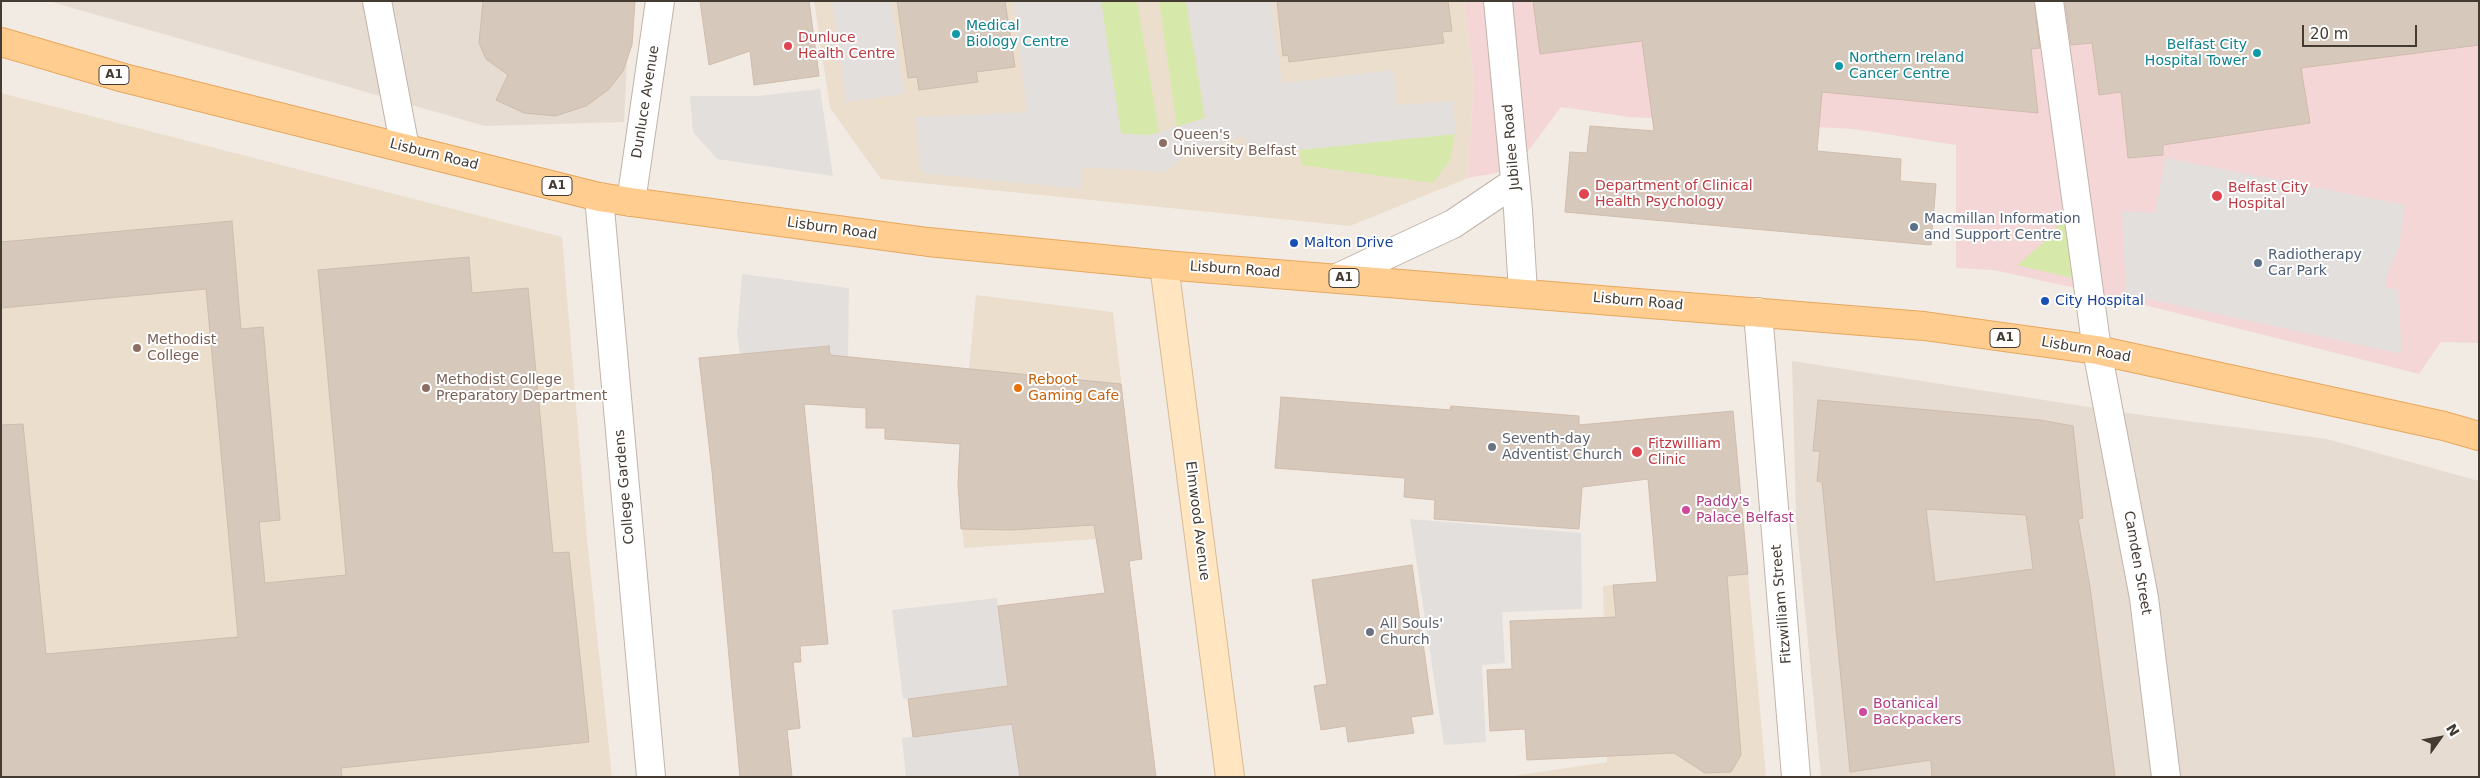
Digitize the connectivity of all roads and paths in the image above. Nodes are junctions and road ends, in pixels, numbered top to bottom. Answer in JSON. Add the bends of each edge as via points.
{"nodes":[{"id":1,"x":377,"y":1,"type":"edge"},
{"id":2,"x":660,"y":1,"type":"edge"},
{"id":3,"x":1498,"y":1,"type":"edge"},
{"id":4,"x":2049,"y":1,"type":"edge"},
{"id":5,"x":1,"y":42,"type":"edge"},
{"id":6,"x":404,"y":148,"type":"junction"},
{"id":7,"x":1515,"y":182,"type":"junction"},
{"id":8,"x":599,"y":197,"type":"junction"},
{"id":9,"x":631,"y":202,"type":"junction"},
{"id":10,"x":1164,"y":264,"type":"junction"},
{"id":11,"x":1337,"y":278,"type":"junction"},
{"id":12,"x":1523,"y":292,"type":"junction"},
{"id":13,"x":1758,"y":312,"type":"junction"},
{"id":14,"x":2097,"y":350,"type":"junction"},
{"id":15,"x":2479,"y":436,"type":"edge"},
{"id":16,"x":651,"y":777,"type":"edge"},
{"id":17,"x":1230,"y":777,"type":"edge"},
{"id":18,"x":1796,"y":777,"type":"edge"},
{"id":19,"x":2166,"y":777,"type":"edge"}],
"edges":[{"from":1,"to":6,"type":"street"},
{"from":2,"to":9,"type":"street","name":"Dunluce Avenue"},
{"from":3,"to":7,"type":"street","name":"Jubilee Road"},
{"from":4,"to":14,"type":"street","name":"Camden Street"},
{"from":5,"to":6,"type":"main road","name":"Lisburn Road","number":"A1","via":[[124,78]]},
{"from":6,"to":8,"type":"main road","name":"Lisburn Road","number":"A1"},
{"from":7,"to":11,"type":"street","via":[[1453,224]]},
{"from":7,"to":12,"type":"street","name":"Jubilee Road"},
{"from":8,"to":9,"type":"main road","name":"Lisburn Road","number":"A1"},
{"from":8,"to":16,"type":"street","name":"College Gardens"},
{"from":9,"to":10,"type":"main road","name":"Lisburn Road","number":"A1","via":[[928,242]]},
{"from":10,"to":11,"type":"main road","name":"Lisburn Road","number":"A1"},
{"from":10,"to":17,"type":"street","name":"Elmwood Avenue"},
{"from":11,"to":12,"type":"main road","name":"Lisburn Road","number":"A1"},
{"from":12,"to":13,"type":"main road","name":"Lisburn Road","number":"A1"},
{"from":13,"to":14,"type":"main road","name":"Lisburn Road","number":"A1","via":[[1924,326]]},
{"from":13,"to":18,"type":"street","name":"Fitzwilliam Street"},
{"from":14,"to":15,"type":"main road","name":"Lisburn Road","number":"A1"},
{"from":14,"to":19,"type":"street","name":"Camden Street","via":[[2144,598]]}]}
